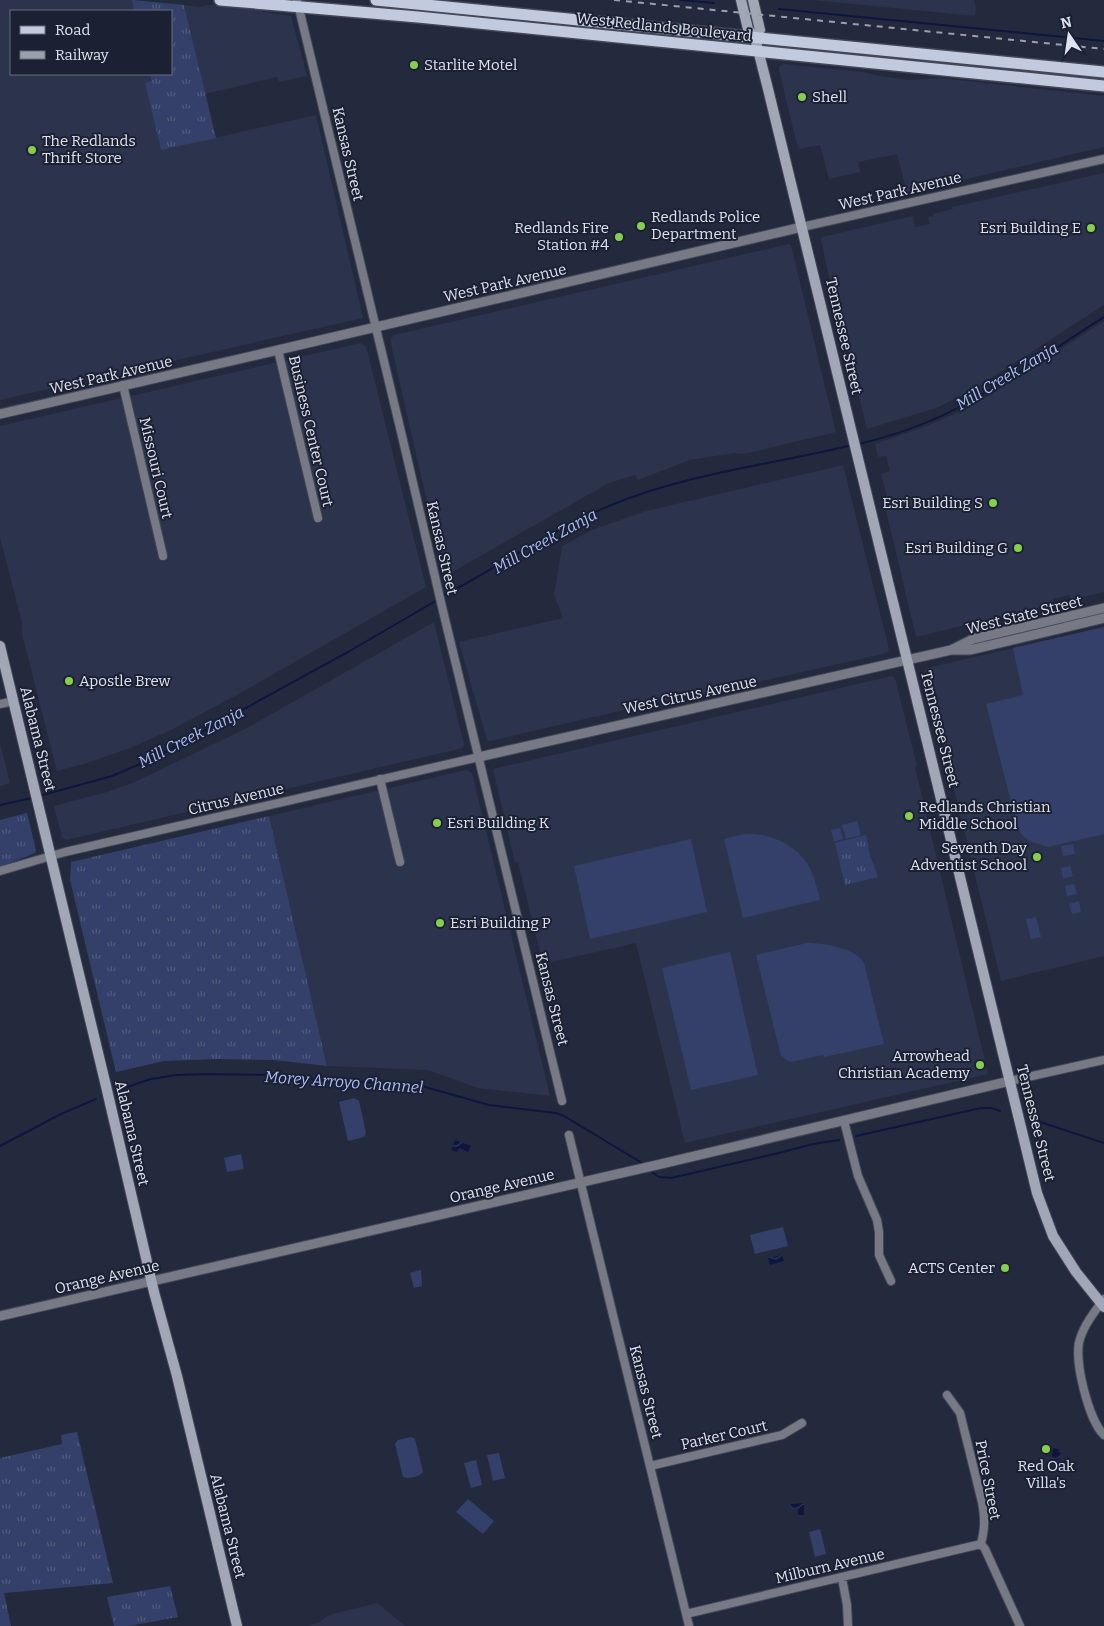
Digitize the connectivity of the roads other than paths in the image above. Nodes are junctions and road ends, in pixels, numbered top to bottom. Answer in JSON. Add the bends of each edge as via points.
{"nodes":[{"id":1,"x":220,"y":0,"type":"edge"},
{"id":2,"x":376,"y":0,"type":"edge"},
{"id":3,"x":742,"y":0,"type":"edge"},
{"id":4,"x":753,"y":0,"type":"edge"},
{"id":5,"x":297,"y":3,"type":"edge"},
{"id":6,"x":755,"y":38,"type":"junction"},
{"id":7,"x":759,"y":52,"type":"junction"},
{"id":8,"x":1104,"y":72,"type":"edge"},
{"id":9,"x":1104,"y":86,"type":"edge"},
{"id":10,"x":1104,"y":159,"type":"edge"},
{"id":11,"x":802,"y":227,"type":"junction"},
{"id":12,"x":375,"y":327,"type":"junction"},
{"id":13,"x":278,"y":350,"type":"junction"},
{"id":14,"x":123,"y":386,"type":"junction"},
{"id":15,"x":0,"y":414,"type":"edge"},
{"id":16,"x":318,"y":518,"type":"dead end"},
{"id":17,"x":163,"y":556,"type":"dead end"},
{"id":18,"x":1104,"y":608,"type":"edge"},
{"id":19,"x":1104,"y":618,"type":"edge"},
{"id":20,"x":0,"y":646,"type":"edge"},
{"id":21,"x":951,"y":650,"type":"junction"},
{"id":22,"x":908,"y":660,"type":"junction"},
{"id":23,"x":14,"y":701,"type":"junction"},
{"id":24,"x":0,"y":704,"type":"edge"},
{"id":25,"x":479,"y":757,"type":"junction"},
{"id":26,"x":380,"y":779,"type":"junction"},
{"id":27,"x":50,"y":856,"type":"junction"},
{"id":28,"x":400,"y":862,"type":"dead end"},
{"id":29,"x":0,"y":871,"type":"edge"},
{"id":30,"x":1104,"y":1060,"type":"edge"},
{"id":31,"x":1010,"y":1081,"type":"junction"},
{"id":32,"x":562,"y":1101,"type":"dead end"},
{"id":33,"x":844,"y":1121,"type":"junction"},
{"id":34,"x":569,"y":1135,"type":"dead end"},
{"id":35,"x":581,"y":1182,"type":"junction"},
{"id":36,"x":152,"y":1280,"type":"junction"},
{"id":37,"x":891,"y":1281,"type":"dead end"},
{"id":38,"x":1103,"y":1303,"type":"edge"},
{"id":39,"x":0,"y":1316,"type":"edge"},
{"id":40,"x":947,"y":1396,"type":"dead end"},
{"id":41,"x":802,"y":1423,"type":"dead end"},
{"id":42,"x":1104,"y":1435,"type":"edge"},
{"id":43,"x":650,"y":1466,"type":"junction"},
{"id":44,"x":981,"y":1544,"type":"junction"},
{"id":45,"x":842,"y":1578,"type":"junction"},
{"id":46,"x":686,"y":1614,"type":"junction"},
{"id":47,"x":237,"y":1626,"type":"edge"},
{"id":48,"x":689,"y":1626,"type":"edge"},
{"id":49,"x":848,"y":1626,"type":"edge"},
{"id":50,"x":1020,"y":1626,"type":"edge"}],
"edges":[{"from":1,"to":5,"type":"main road","name":"West Redlands Boulevard"},
{"from":2,"to":6,"type":"main road","name":"West Redlands Boulevard"},
{"from":3,"to":6,"type":"main road","name":"Tennessee Street","via":[[748,29]]},
{"from":4,"to":6,"type":"main road","name":"Tennessee Street","via":[[760,30]]},
{"from":5,"to":7,"type":"main road","name":"West Redlands Boulevard"},
{"from":5,"to":12,"type":"street","name":"Kansas Street"},
{"from":6,"to":7,"type":"main road","name":"Tennessee Street"},
{"from":6,"to":8,"type":"main road","name":"West Redlands Boulevard"},
{"from":7,"to":9,"type":"main road","name":"West Redlands Boulevard"},
{"from":7,"to":11,"type":"main road","name":"Tennessee Street"},
{"from":10,"to":11,"type":"street","name":"West Park Avenue"},
{"from":11,"to":12,"type":"street","name":"West Park Avenue"},
{"from":11,"to":22,"type":"main road","name":"Tennessee Street"},
{"from":12,"to":13,"type":"street","name":"West Park Avenue"},
{"from":12,"to":25,"type":"street","name":"Kansas Street"},
{"from":13,"to":14,"type":"street","name":"West Park Avenue"},
{"from":13,"to":16,"type":"street","name":"Business Center Court"},
{"from":14,"to":15,"type":"street","name":"West Park Avenue"},
{"from":14,"to":17,"type":"street","name":"Missouri Court"},
{"from":18,"to":21,"type":"street","name":"West State Street","via":[[973,639]]},
{"from":19,"to":21,"type":"street","name":"West State Street","via":[[970,650]]},
{"from":20,"to":23,"type":"main road","name":"Alabama Street"},
{"from":21,"to":22,"type":"street","name":"West State Street"},
{"from":22,"to":25,"type":"street","name":"West Citrus Avenue"},
{"from":22,"to":31,"type":"main road","name":"Tennessee Street"},
{"from":23,"to":24,"type":"street"},
{"from":23,"to":27,"type":"main road","name":"Alabama Street"},
{"from":25,"to":26,"type":"street","name":"Citrus Avenue"},
{"from":25,"to":32,"type":"street","name":"Kansas Street"},
{"from":26,"to":27,"type":"street","name":"Citrus Avenue"},
{"from":26,"to":28,"type":"street"},
{"from":27,"to":29,"type":"street","name":"Citrus Avenue"},
{"from":27,"to":36,"type":"main road","name":"Alabama Street"},
{"from":30,"to":31,"type":"street"},
{"from":31,"to":33,"type":"street","name":"Orange Avenue"},
{"from":31,"to":38,"type":"main road","name":"Tennessee Street","via":[[1037,1193],[1053,1236],[1076,1272]]},
{"from":33,"to":35,"type":"street","name":"Orange Avenue"},
{"from":33,"to":37,"type":"street","via":[[858,1176],[877,1220],[879,1255]]},
{"from":34,"to":35,"type":"street","name":"Kansas Street"},
{"from":35,"to":36,"type":"street","name":"Orange Avenue"},
{"from":35,"to":43,"type":"street","name":"Kansas Street"},
{"from":36,"to":39,"type":"street","name":"Orange Avenue"},
{"from":36,"to":47,"type":"main road","name":"Alabama Street"},
{"from":38,"to":42,"type":"street","name":"Tennessee Street","via":[[1080,1338],[1078,1348],[1088,1406]]},
{"from":40,"to":44,"type":"street","name":"Price Street","via":[[960,1413],[983,1510],[985,1527]]},
{"from":41,"to":43,"type":"street","name":"Parker Court","via":[[782,1435]]},
{"from":43,"to":46,"type":"street","name":"Kansas Street"},
{"from":44,"to":45,"type":"street","name":"Milburn Avenue"},
{"from":44,"to":50,"type":"street"},
{"from":45,"to":46,"type":"street","name":"Milburn Avenue"},
{"from":45,"to":49,"type":"street"},
{"from":46,"to":48,"type":"street","name":"Kansas Street"}]}
